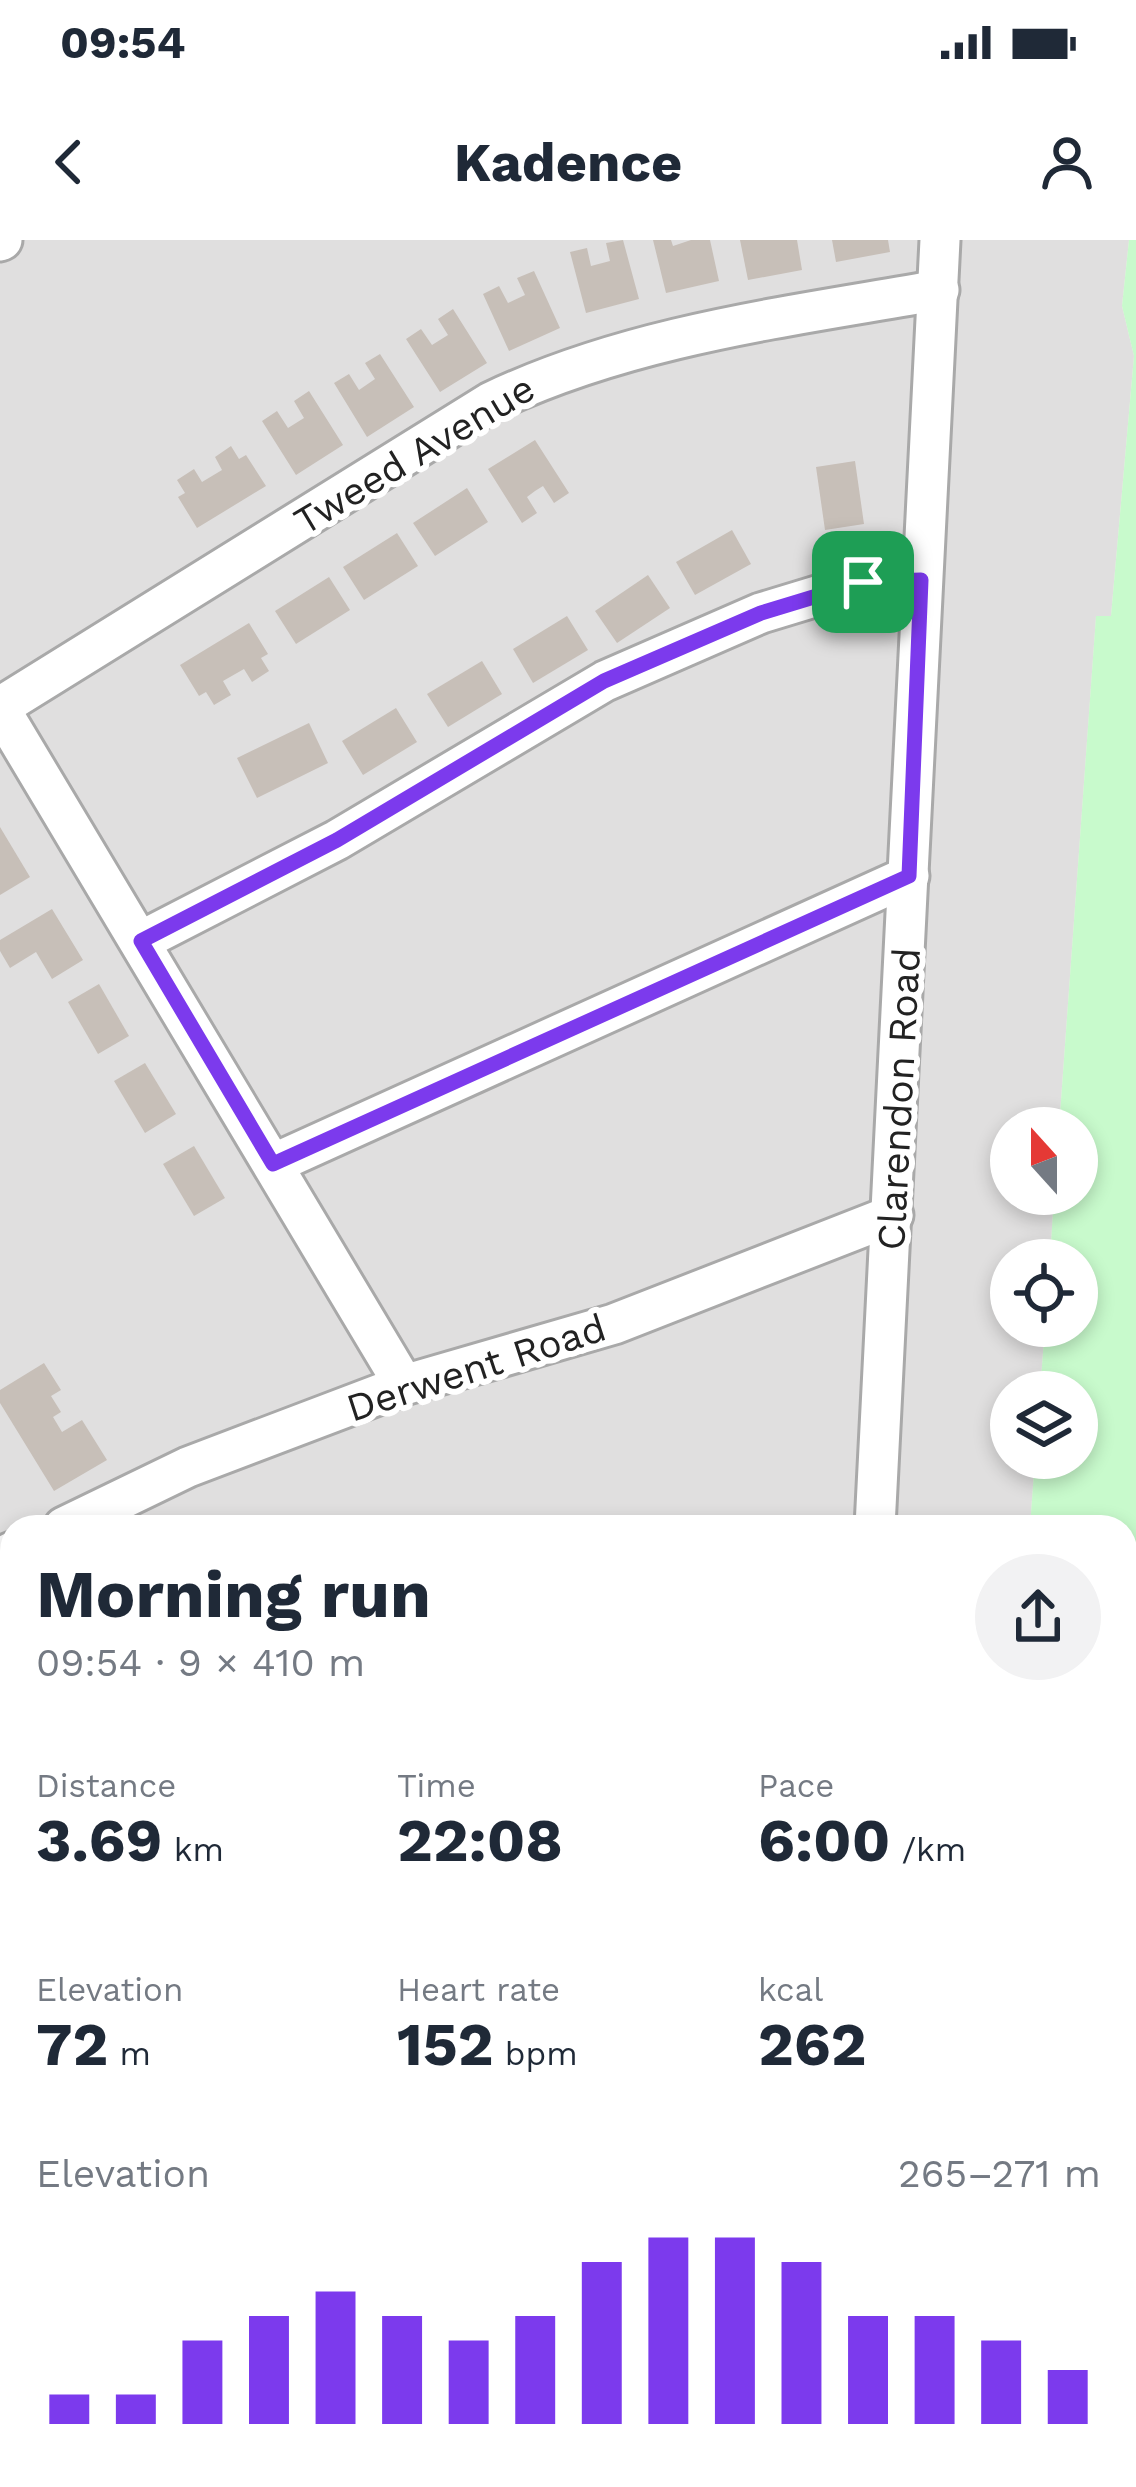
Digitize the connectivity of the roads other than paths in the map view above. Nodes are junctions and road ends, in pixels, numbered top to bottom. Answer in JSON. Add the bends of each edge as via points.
{"nodes":[{"id":1,"x":940,"y":240,"type":"edge"},
{"id":2,"x":939,"y":290,"type":"junction"},
{"id":3,"x":921,"y":580,"type":"junction"},
{"id":4,"x":0,"y":708,"type":"edge"},
{"id":5,"x":909,"y":876,"type":"junction"},
{"id":6,"x":141,"y":941,"type":"junction"},
{"id":7,"x":273,"y":1164,"type":"junction"},
{"id":8,"x":892,"y":1215,"type":"junction"},
{"id":9,"x":404,"y":1385,"type":"junction"},
{"id":10,"x":89,"y":1515,"type":"edge"},
{"id":11,"x":876,"y":1515,"type":"edge"}],
"edges":[{"from":1,"to":2,"type":"street","name":"Clarendon Road"},
{"from":2,"to":3,"type":"street","name":"Clarendon Road"},
{"from":2,"to":4,"type":"street","name":"Tweed Avenue","via":[[711,331],[549,374],[491,402]]},
{"from":3,"to":5,"type":"street","name":"Clarendon Road"},
{"from":3,"to":6,"type":"street","via":[[863,582],[761,613],[604,681],[337,840]]},
{"from":4,"to":6,"type":"street"},
{"from":5,"to":7,"type":"street"},
{"from":5,"to":8,"type":"street","name":"Clarendon Road"},
{"from":6,"to":7,"type":"street"},
{"from":7,"to":9,"type":"street"},
{"from":8,"to":9,"type":"street","name":"Derwent Road","via":[[614,1324]]},
{"from":8,"to":11,"type":"street","name":"Clarendon Road"},
{"from":9,"to":10,"type":"street","name":"Derwent Road","via":[[188,1467]]}]}
